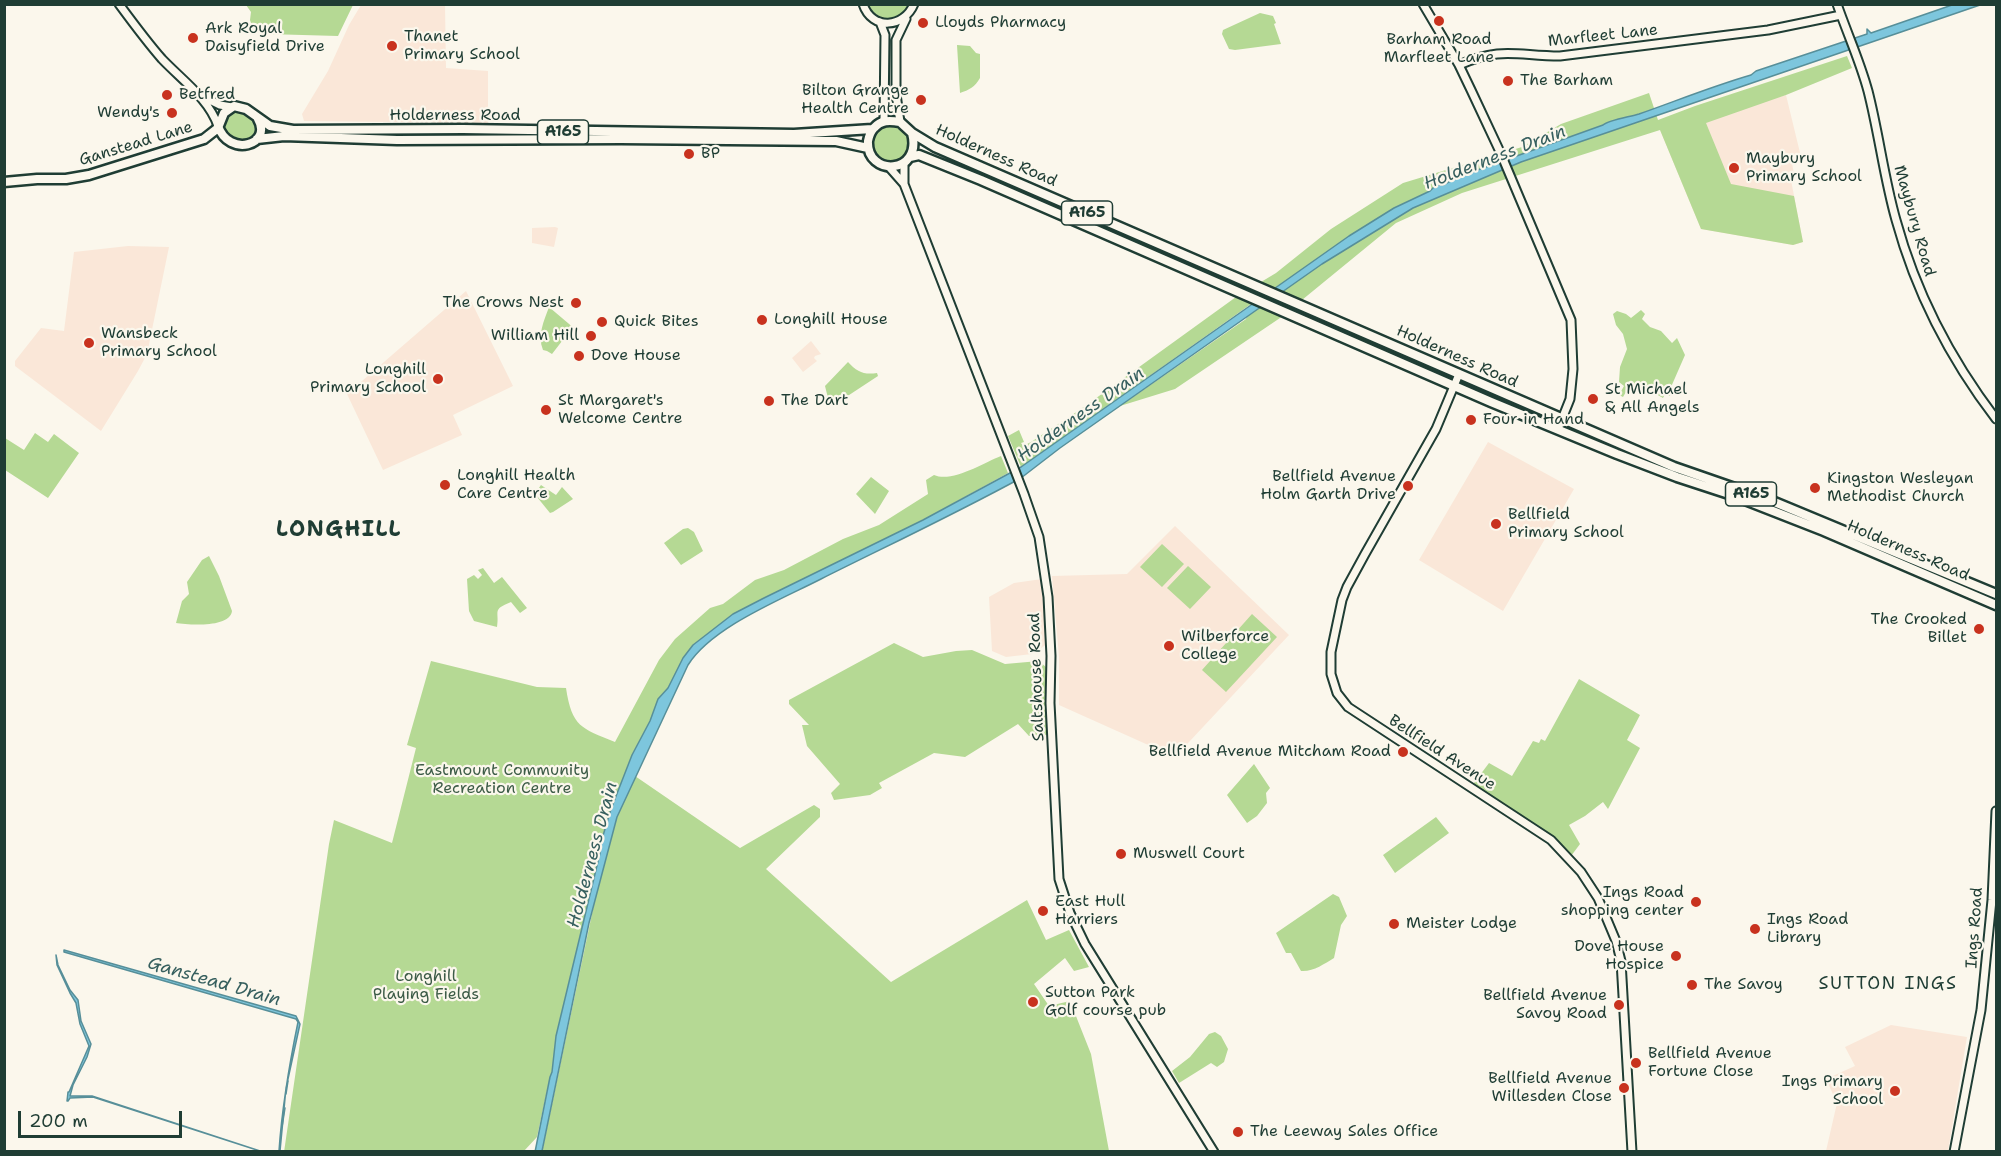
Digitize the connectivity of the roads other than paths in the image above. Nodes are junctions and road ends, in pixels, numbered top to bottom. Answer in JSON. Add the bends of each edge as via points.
{"nodes":[{"id":1,"x":119,"y":4,"type":"edge"},
{"id":2,"x":863,"y":4,"type":"edge"},
{"id":3,"x":1423,"y":4,"type":"edge"},
{"id":4,"x":1838,"y":4,"type":"edge"},
{"id":5,"x":915,"y":5,"type":"edge"},
{"id":6,"x":1841,"y":15,"type":"junction"},
{"id":7,"x":906,"y":19,"type":"junction"},
{"id":8,"x":880,"y":22,"type":"junction"},
{"id":9,"x":1459,"y":65,"type":"junction"},
{"id":10,"x":192,"y":90,"type":"junction"},
{"id":11,"x":232,"y":107,"type":"junction"},
{"id":12,"x":256,"y":117,"type":"junction"},
{"id":13,"x":884,"y":121,"type":"junction"},
{"id":14,"x":900,"y":122,"type":"junction"},
{"id":15,"x":218,"y":126,"type":"junction"},
{"id":16,"x":872,"y":129,"type":"junction"},
{"id":17,"x":912,"y":133,"type":"junction"},
{"id":18,"x":204,"y":139,"type":"junction"},
{"id":19,"x":257,"y":139,"type":"junction"},
{"id":20,"x":229,"y":141,"type":"junction"},
{"id":21,"x":868,"y":148,"type":"junction"},
{"id":22,"x":907,"y":160,"type":"junction"},
{"id":23,"x":890,"y":167,"type":"junction"},
{"id":24,"x":4,"y":182,"type":"edge"},
{"id":25,"x":904,"y":184,"type":"junction"},
{"id":26,"x":1459,"y":374,"type":"junction"},
{"id":27,"x":1455,"y":386,"type":"junction"},
{"id":28,"x":1562,"y":419,"type":"junction"},
{"id":29,"x":1996,"y":419,"type":"edge"},
{"id":30,"x":1558,"y":429,"type":"junction"},
{"id":31,"x":1996,"y":594,"type":"edge"},
{"id":32,"x":1996,"y":605,"type":"edge"},
{"id":33,"x":1996,"y":811,"type":"edge"},
{"id":34,"x":1214,"y":1152,"type":"edge"},
{"id":35,"x":1632,"y":1152,"type":"edge"},
{"id":36,"x":1954,"y":1152,"type":"edge"}],
"edges":[{"from":1,"to":10,"type":"street"},
{"from":2,"to":8,"type":"street","via":[[871,17]]},
{"from":3,"to":9,"type":"street"},
{"from":4,"to":6,"type":"street"},
{"from":5,"to":7,"type":"street"},
{"from":6,"to":9,"type":"street","name":"Marfleet Lane","via":[[1768,30],[1560,56],[1490,53]]},
{"from":6,"to":29,"type":"street","name":"Maybury Road","via":[[1868,93],[1910,266],[1942,337]]},
{"from":7,"to":8,"type":"street","via":[[891,24]]},
{"from":7,"to":14,"type":"street","via":[[896,40]]},
{"from":8,"to":13,"type":"street","via":[[885,35]]},
{"from":9,"to":28,"type":"street","via":[[1571,320],[1573,369],[1570,399]]},
{"from":10,"to":11,"type":"street"},
{"from":10,"to":15,"type":"street","via":[[210,109]]},
{"from":11,"to":12,"type":"highway","number":"A165","via":[[241,107]]},
{"from":11,"to":15,"type":"highway","number":"A165","via":[[224,112]]},
{"from":12,"to":16,"type":"highway","name":"Holderness Road","number":"A165","via":[[270,126],[293,130],[794,134]]},
{"from":12,"to":19,"type":"highway","via":[[261,127]]},
{"from":13,"to":14,"type":"highway"},
{"from":13,"to":16,"type":"highway"},
{"from":14,"to":17,"type":"highway","number":"A165"},
{"from":15,"to":18,"type":"highway","name":"Ganstead Lane","number":"A165"},
{"from":15,"to":20,"type":"highway"},
{"from":16,"to":21,"type":"highway"},
{"from":17,"to":22,"type":"highway","via":[[914,148]]},
{"from":17,"to":26,"type":"highway","name":"Holderness Road","number":"A165","via":[[935,147]]},
{"from":18,"to":20,"type":"highway","name":"Ganstead Lane","number":"A165"},
{"from":18,"to":24,"type":"highway","name":"Ganstead Lane","number":"A165","via":[[89,175]]},
{"from":19,"to":20,"type":"highway","number":"A165","via":[[242,146]]},
{"from":19,"to":21,"type":"highway","name":"Holderness Road","number":"A165","via":[[284,136],[836,141]]},
{"from":21,"to":23,"type":"highway","number":"A165","via":[[874,159]]},
{"from":22,"to":23,"type":"highway","number":"A165"},
{"from":22,"to":25,"type":"street","name":"Saltshouse Road"},
{"from":22,"to":27,"type":"highway","name":"Holderness Road","number":"A165","via":[[919,155],[981,180]]},
{"from":23,"to":25,"type":"street","name":"Saltshouse Road"},
{"from":25,"to":34,"type":"street","name":"Saltshouse Road","via":[[1039,537],[1048,597],[1059,879],[1085,944]]},
{"from":26,"to":27,"type":"street","name":"Bellfield Avenue"},
{"from":26,"to":28,"type":"highway","name":"Holderness Road","number":"A165"},
{"from":27,"to":30,"type":"highway","name":"Holderness Road","number":"A165"},
{"from":27,"to":35,"type":"street","name":"Bellfield Avenue","via":[[1436,429],[1347,587],[1331,652],[1333,683],[1348,706],[1372,724],[1551,840],[1581,872],[1598,898],[1621,960]]},
{"from":28,"to":30,"type":"street"},
{"from":28,"to":31,"type":"highway","name":"Holderness Road","number":"A165"},
{"from":30,"to":32,"type":"highway","name":"Holderness Road","number":"A165","via":[[1794,519]]},
{"from":33,"to":36,"type":"street","name":"Ings Road","via":[[1982,1010]]}]}
